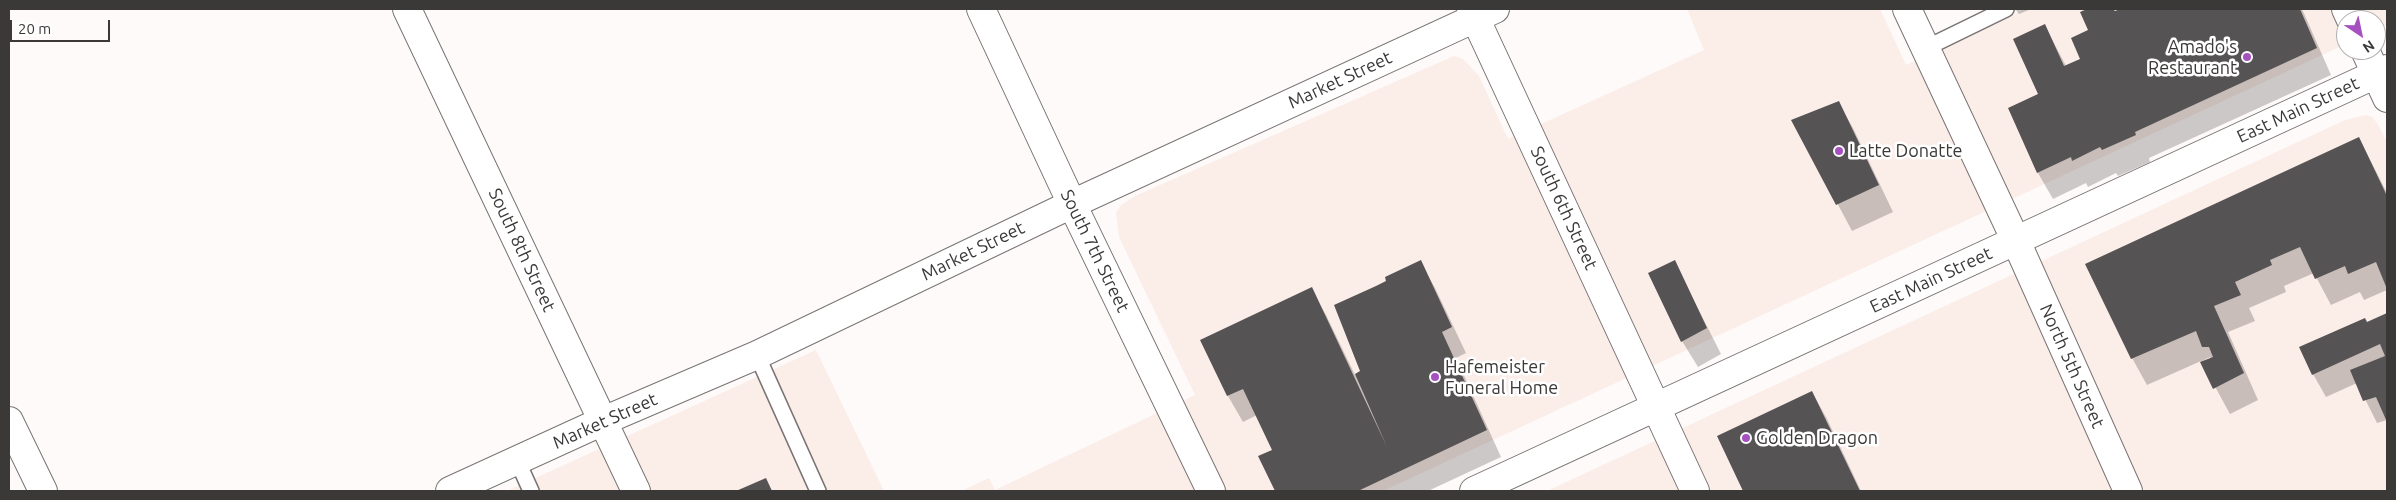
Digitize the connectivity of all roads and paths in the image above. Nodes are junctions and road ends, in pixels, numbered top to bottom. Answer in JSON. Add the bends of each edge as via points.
{"nodes":[{"id":1,"x":407,"y":9,"type":"edge"},
{"id":2,"x":981,"y":9,"type":"edge"},
{"id":3,"x":1907,"y":9,"type":"edge"},
{"id":4,"x":2006,"y":9,"type":"edge"},
{"id":5,"x":1481,"y":12,"type":"edge"},
{"id":6,"x":1926,"y":48,"type":"junction"},
{"id":7,"x":2376,"y":64,"type":"edge"},
{"id":8,"x":2387,"y":98,"type":"edge"},
{"id":9,"x":1072,"y":204,"type":"junction"},
{"id":10,"x":2016,"y":241,"type":"junction"},
{"id":11,"x":757,"y":355,"type":"junction"},
{"id":12,"x":1657,"y":406,"type":"junction"},
{"id":13,"x":9,"y":421,"type":"edge"},
{"id":14,"x":603,"y":421,"type":"junction"},
{"id":15,"x":518,"y":460,"type":"junction"},
{"id":16,"x":43,"y":491,"type":"edge"},
{"id":17,"x":450,"y":491,"type":"edge"},
{"id":18,"x":531,"y":491,"type":"edge"},
{"id":19,"x":636,"y":491,"type":"edge"},
{"id":20,"x":818,"y":491,"type":"edge"},
{"id":21,"x":1211,"y":491,"type":"edge"},
{"id":22,"x":1474,"y":491,"type":"edge"},
{"id":23,"x":1695,"y":491,"type":"edge"},
{"id":24,"x":2128,"y":491,"type":"edge"}],
"edges":[{"from":1,"to":14,"type":"street","name":"South 8th Street"},
{"from":2,"to":9,"type":"street","name":"South 7th Street"},
{"from":3,"to":6,"type":"street","name":"North 5th Street"},
{"from":4,"to":6,"type":"lane"},
{"from":5,"to":9,"type":"street","name":"Market Street"},
{"from":5,"to":12,"type":"street","name":"South 6th Street"},
{"from":6,"to":10,"type":"street","name":"North 5th Street"},
{"from":7,"to":8,"type":"street"},
{"from":7,"to":10,"type":"street","name":"East Main Street"},
{"from":9,"to":11,"type":"street","name":"Market Street"},
{"from":9,"to":21,"type":"street","name":"South 7th Street"},
{"from":10,"to":12,"type":"street","name":"East Main Street"},
{"from":10,"to":24,"type":"street","name":"North 5th Street"},
{"from":11,"to":14,"type":"street","name":"Market Street"},
{"from":11,"to":20,"type":"lane"},
{"from":12,"to":22,"type":"street","name":"East Main Street"},
{"from":12,"to":23,"type":"street","name":"South 6th Street"},
{"from":13,"to":16,"type":"street"},
{"from":14,"to":15,"type":"street","name":"Market Street"},
{"from":14,"to":19,"type":"street","name":"South 8th Street"},
{"from":15,"to":17,"type":"street","name":"Market Street"},
{"from":15,"to":18,"type":"lane"}]}
